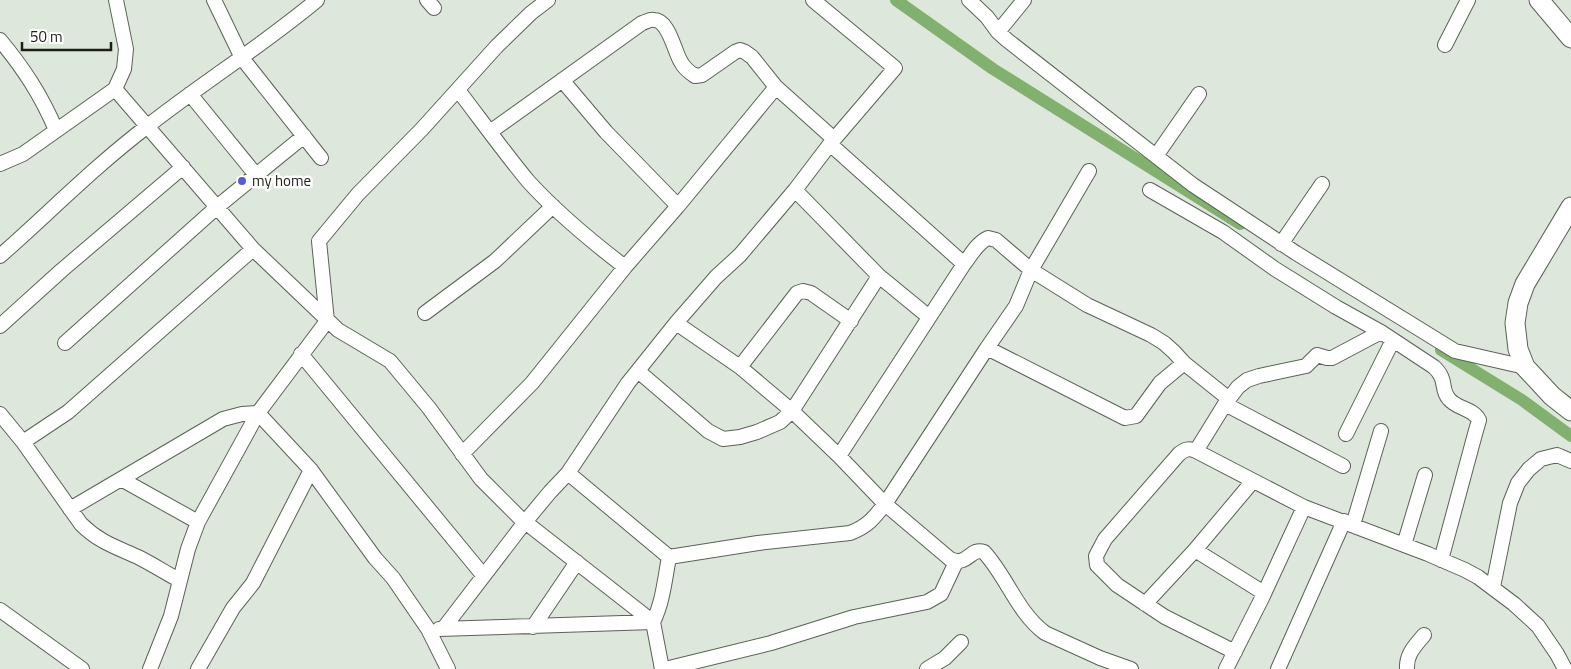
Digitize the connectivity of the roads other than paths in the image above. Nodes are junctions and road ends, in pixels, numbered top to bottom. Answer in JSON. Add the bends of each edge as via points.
{"nodes":[{"id":1,"x":116,"y":0,"type":"edge"},
{"id":2,"x":214,"y":0,"type":"edge"},
{"id":3,"x":317,"y":0,"type":"edge"},
{"id":4,"x":548,"y":0,"type":"edge"},
{"id":5,"x":813,"y":0,"type":"edge"},
{"id":6,"x":968,"y":0,"type":"edge"},
{"id":7,"x":1024,"y":0,"type":"edge"},
{"id":8,"x":1468,"y":0,"type":"edge"},
{"id":9,"x":1539,"y":0,"type":"edge"},
{"id":10,"x":998,"y":32,"type":"junction"},
{"id":11,"x":1571,"y":38,"type":"edge"},
{"id":12,"x":0,"y":40,"type":"edge"},
{"id":13,"x":1445,"y":45,"type":"dead end"},
{"id":14,"x":242,"y":58,"type":"junction"},
{"id":15,"x":562,"y":80,"type":"junction"},
{"id":16,"x":776,"y":87,"type":"junction"},
{"id":17,"x":115,"y":89,"type":"junction"},
{"id":18,"x":458,"y":90,"type":"junction"},
{"id":19,"x":190,"y":94,"type":"junction"},
{"id":20,"x":1199,"y":94,"type":"dead end"},
{"id":21,"x":147,"y":126,"type":"junction"},
{"id":22,"x":56,"y":130,"type":"junction"},
{"id":23,"x":490,"y":132,"type":"junction"},
{"id":24,"x":304,"y":136,"type":"junction"},
{"id":25,"x":832,"y":142,"type":"junction"},
{"id":26,"x":1156,"y":156,"type":"junction"},
{"id":27,"x":321,"y":158,"type":"dead end"},
{"id":28,"x":0,"y":164,"type":"edge"},
{"id":29,"x":183,"y":167,"type":"junction"},
{"id":30,"x":1089,"y":171,"type":"dead end"},
{"id":31,"x":256,"y":176,"type":"junction"},
{"id":32,"x":1322,"y":184,"type":"dead end"},
{"id":33,"x":796,"y":190,"type":"junction"},
{"id":34,"x":1150,"y":190,"type":"dead end"},
{"id":35,"x":553,"y":206,"type":"junction"},
{"id":36,"x":678,"y":206,"type":"junction"},
{"id":37,"x":217,"y":207,"type":"junction"},
{"id":38,"x":1571,"y":207,"type":"edge"},
{"id":39,"x":1281,"y":244,"type":"junction"},
{"id":40,"x":253,"y":250,"type":"junction"},
{"id":41,"x":0,"y":256,"type":"edge"},
{"id":42,"x":964,"y":264,"type":"junction"},
{"id":43,"x":625,"y":267,"type":"junction"},
{"id":44,"x":1031,"y":270,"type":"junction"},
{"id":45,"x":879,"y":276,"type":"junction"},
{"id":46,"x":425,"y":312,"type":"dead end"},
{"id":47,"x":929,"y":317,"type":"junction"},
{"id":48,"x":327,"y":320,"type":"junction"},
{"id":49,"x":851,"y":321,"type":"junction"},
{"id":50,"x":676,"y":323,"type":"junction"},
{"id":51,"x":0,"y":326,"type":"edge"},
{"id":52,"x":1387,"y":336,"type":"junction"},
{"id":53,"x":65,"y":343,"type":"dead end"},
{"id":54,"x":987,"y":348,"type":"junction"},
{"id":55,"x":301,"y":354,"type":"junction"},
{"id":56,"x":1184,"y":364,"type":"junction"},
{"id":57,"x":740,"y":367,"type":"junction"},
{"id":58,"x":1524,"y":367,"type":"junction"},
{"id":59,"x":638,"y":371,"type":"junction"},
{"id":60,"x":1227,"y":402,"type":"junction"},
{"id":61,"x":792,"y":411,"type":"junction"},
{"id":62,"x":1571,"y":411,"type":"edge"},
{"id":63,"x":258,"y":413,"type":"junction"},
{"id":64,"x":1,"y":418,"type":"edge"},
{"id":65,"x":1381,"y":431,"type":"dead end"},
{"id":66,"x":1346,"y":434,"type":"dead end"},
{"id":67,"x":23,"y":442,"type":"junction"},
{"id":68,"x":1196,"y":451,"type":"junction"},
{"id":69,"x":462,"y":454,"type":"junction"},
{"id":70,"x":839,"y":456,"type":"junction"},
{"id":71,"x":1571,"y":461,"type":"edge"},
{"id":72,"x":1343,"y":466,"type":"dead end"},
{"id":73,"x":312,"y":470,"type":"junction"},
{"id":74,"x":568,"y":473,"type":"junction"},
{"id":75,"x":1425,"y":475,"type":"dead end"},
{"id":76,"x":121,"y":479,"type":"junction"},
{"id":77,"x":1253,"y":481,"type":"junction"},
{"id":78,"x":885,"y":504,"type":"junction"},
{"id":79,"x":1304,"y":507,"type":"junction"},
{"id":80,"x":70,"y":509,"type":"junction"},
{"id":81,"x":198,"y":522,"type":"junction"},
{"id":82,"x":525,"y":522,"type":"junction"},
{"id":83,"x":1349,"y":523,"type":"junction"},
{"id":84,"x":1404,"y":545,"type":"junction"},
{"id":85,"x":1195,"y":550,"type":"junction"},
{"id":86,"x":670,"y":557,"type":"junction"},
{"id":87,"x":1441,"y":560,"type":"junction"},
{"id":88,"x":577,"y":562,"type":"junction"},
{"id":89,"x":956,"y":562,"type":"junction"},
{"id":90,"x":483,"y":575,"type":"junction"},
{"id":91,"x":180,"y":580,"type":"junction"},
{"id":92,"x":1493,"y":587,"type":"junction"},
{"id":93,"x":1264,"y":593,"type":"junction"},
{"id":94,"x":1145,"y":604,"type":"junction"},
{"id":95,"x":0,"y":610,"type":"edge"},
{"id":96,"x":653,"y":622,"type":"junction"},
{"id":97,"x":533,"y":627,"type":"junction"},
{"id":98,"x":428,"y":629,"type":"junction"},
{"id":99,"x":443,"y":629,"type":"junction"},
{"id":100,"x":1424,"y":635,"type":"dead end"},
{"id":101,"x":961,"y":642,"type":"dead end"},
{"id":102,"x":1235,"y":652,"type":"junction"},
{"id":103,"x":935,"y":668,"type":"edge"},
{"id":104,"x":82,"y":669,"type":"edge"},
{"id":105,"x":150,"y":669,"type":"edge"},
{"id":106,"x":198,"y":669,"type":"edge"},
{"id":107,"x":448,"y":669,"type":"edge"},
{"id":108,"x":664,"y":669,"type":"edge"},
{"id":109,"x":1130,"y":669,"type":"edge"},
{"id":110,"x":1226,"y":669,"type":"edge"},
{"id":111,"x":1278,"y":669,"type":"edge"},
{"id":112,"x":1407,"y":669,"type":"edge"},
{"id":113,"x":1565,"y":669,"type":"edge"}],
"edges":[{"from":1,"to":17,"type":"street","via":[[126,49],[124,70]]},
{"from":2,"to":14,"type":"street"},
{"from":3,"to":14,"type":"street"},
{"from":4,"to":18,"type":"street","via":[[497,46]]},
{"from":5,"to":25,"type":"street","via":[[895,68]]},
{"from":6,"to":10,"type":"street"},
{"from":7,"to":10,"type":"street"},
{"from":8,"to":13,"type":"street"},
{"from":9,"to":11,"type":"street"},
{"from":10,"to":26,"type":"street"},
{"from":12,"to":22,"type":"street","via":[[32,81]]},
{"from":14,"to":19,"type":"street"},
{"from":14,"to":24,"type":"street"},
{"from":15,"to":16,"type":"street","via":[[652,19],[666,27],[680,62],[695,76],[702,75],[740,50],[752,57]]},
{"from":15,"to":23,"type":"street"},
{"from":15,"to":36,"type":"street","via":[[606,132]]},
{"from":16,"to":25,"type":"street"},
{"from":16,"to":36,"type":"street"},
{"from":17,"to":21,"type":"street"},
{"from":17,"to":22,"type":"street"},
{"from":18,"to":23,"type":"street"},
{"from":18,"to":48,"type":"street","via":[[358,194],[319,240]]},
{"from":19,"to":21,"type":"street"},
{"from":19,"to":31,"type":"street"},
{"from":20,"to":26,"type":"street"},
{"from":21,"to":29,"type":"street"},
{"from":21,"to":41,"type":"street"},
{"from":22,"to":28,"type":"street","via":[[23,154]]},
{"from":23,"to":35,"type":"street"},
{"from":24,"to":27,"type":"street"},
{"from":24,"to":31,"type":"street"},
{"from":25,"to":33,"type":"street"},
{"from":25,"to":42,"type":"street"},
{"from":26,"to":39,"type":"street","via":[[1192,185]]},
{"from":29,"to":37,"type":"street"},
{"from":29,"to":51,"type":"street"},
{"from":30,"to":44,"type":"street"},
{"from":31,"to":37,"type":"street"},
{"from":32,"to":39,"type":"street"},
{"from":33,"to":45,"type":"street"},
{"from":33,"to":50,"type":"street"},
{"from":34,"to":52,"type":"street","via":[[1223,232],[1275,269]]},
{"from":35,"to":43,"type":"street"},
{"from":35,"to":46,"type":"street","via":[[495,261]]},
{"from":36,"to":43,"type":"street"},
{"from":37,"to":40,"type":"street"},
{"from":37,"to":53,"type":"street"},
{"from":38,"to":58,"type":"street","via":[[1524,284],[1518,303],[1515,323]]},
{"from":39,"to":58,"type":"street","via":[[1456,351]]},
{"from":40,"to":48,"type":"street"},
{"from":40,"to":67,"type":"street","via":[[68,412]]},
{"from":42,"to":44,"type":"street","via":[[978,244],[988,238],[996,240]]},
{"from":42,"to":47,"type":"street"},
{"from":43,"to":69,"type":"street","via":[[532,383]]},
{"from":44,"to":54,"type":"street","via":[[1016,306]]},
{"from":44,"to":56,"type":"street","via":[[1087,305],[1151,334]]},
{"from":45,"to":47,"type":"street"},
{"from":45,"to":49,"type":"street"},
{"from":47,"to":70,"type":"street"},
{"from":48,"to":55,"type":"street"},
{"from":48,"to":69,"type":"street","via":[[390,361]]},
{"from":49,"to":57,"type":"street","via":[[811,293],[797,293]]},
{"from":49,"to":61,"type":"street"},
{"from":50,"to":57,"type":"street"},
{"from":50,"to":59,"type":"street"},
{"from":52,"to":60,"type":"street","via":[[1338,356],[1317,355],[1306,366],[1247,380]]},
{"from":52,"to":66,"type":"street"},
{"from":52,"to":87,"type":"street","via":[[1440,372],[1447,397],[1474,413],[1479,420]]},
{"from":54,"to":56,"type":"street","via":[[1125,418],[1136,416],[1160,383]]},
{"from":54,"to":78,"type":"street"},
{"from":55,"to":63,"type":"street"},
{"from":55,"to":90,"type":"street"},
{"from":56,"to":60,"type":"street"},
{"from":57,"to":61,"type":"street"},
{"from":58,"to":62,"type":"street"},
{"from":59,"to":61,"type":"street","via":[[708,431],[723,439],[758,432],[780,422]]},
{"from":59,"to":74,"type":"street"},
{"from":60,"to":68,"type":"street"},
{"from":60,"to":72,"type":"street"},
{"from":61,"to":70,"type":"street"},
{"from":63,"to":73,"type":"street"},
{"from":63,"to":76,"type":"street","via":[[223,418]]},
{"from":63,"to":81,"type":"street"},
{"from":64,"to":67,"type":"street"},
{"from":65,"to":83,"type":"street"},
{"from":67,"to":80,"type":"street"},
{"from":68,"to":77,"type":"street"},
{"from":68,"to":94,"type":"street","via":[[1184,450],[1179,454],[1106,539],[1096,556],[1097,565],[1117,585]]},
{"from":69,"to":82,"type":"street","via":[[481,479]]},
{"from":70,"to":78,"type":"street"},
{"from":71,"to":92,"type":"street","via":[[1557,455],[1540,459],[1518,483],[1510,503]]},
{"from":73,"to":98,"type":"street"},
{"from":73,"to":106,"type":"street","via":[[253,583],[233,608]]},
{"from":74,"to":82,"type":"street"},
{"from":74,"to":86,"type":"street"},
{"from":75,"to":84,"type":"street"},
{"from":76,"to":80,"type":"street"},
{"from":76,"to":81,"type":"street"},
{"from":77,"to":79,"type":"street"},
{"from":77,"to":85,"type":"street"},
{"from":78,"to":86,"type":"street","via":[[872,521],[850,532]]},
{"from":78,"to":89,"type":"street"},
{"from":79,"to":83,"type":"street"},
{"from":79,"to":93,"type":"street"},
{"from":80,"to":91,"type":"street","via":[[92,535]]},
{"from":81,"to":91,"type":"street"},
{"from":82,"to":88,"type":"street"},
{"from":82,"to":90,"type":"street"},
{"from":83,"to":84,"type":"street"},
{"from":83,"to":111,"type":"street"},
{"from":84,"to":87,"type":"street"},
{"from":85,"to":93,"type":"street"},
{"from":85,"to":94,"type":"street"},
{"from":86,"to":96,"type":"street"},
{"from":87,"to":92,"type":"street"},
{"from":88,"to":96,"type":"street"},
{"from":88,"to":97,"type":"street"},
{"from":89,"to":108,"type":"street","via":[[941,594],[927,602],[854,617],[771,643]]},
{"from":89,"to":109,"type":"street","via":[[976,551],[984,552],[1037,627],[1053,637]]},
{"from":90,"to":99,"type":"street"},
{"from":91,"to":105,"type":"street","via":[[171,616]]},
{"from":92,"to":113,"type":"street","via":[[1538,626]]},
{"from":93,"to":102,"type":"street"},
{"from":94,"to":102,"type":"street"},
{"from":95,"to":104,"type":"street"},
{"from":96,"to":97,"type":"street"},
{"from":96,"to":108,"type":"street"},
{"from":97,"to":99,"type":"street"},
{"from":98,"to":99,"type":"street"},
{"from":98,"to":107,"type":"street"},
{"from":100,"to":112,"type":"street","via":[[1409,654]]},
{"from":101,"to":103,"type":"street"},
{"from":102,"to":110,"type":"street"}]}
